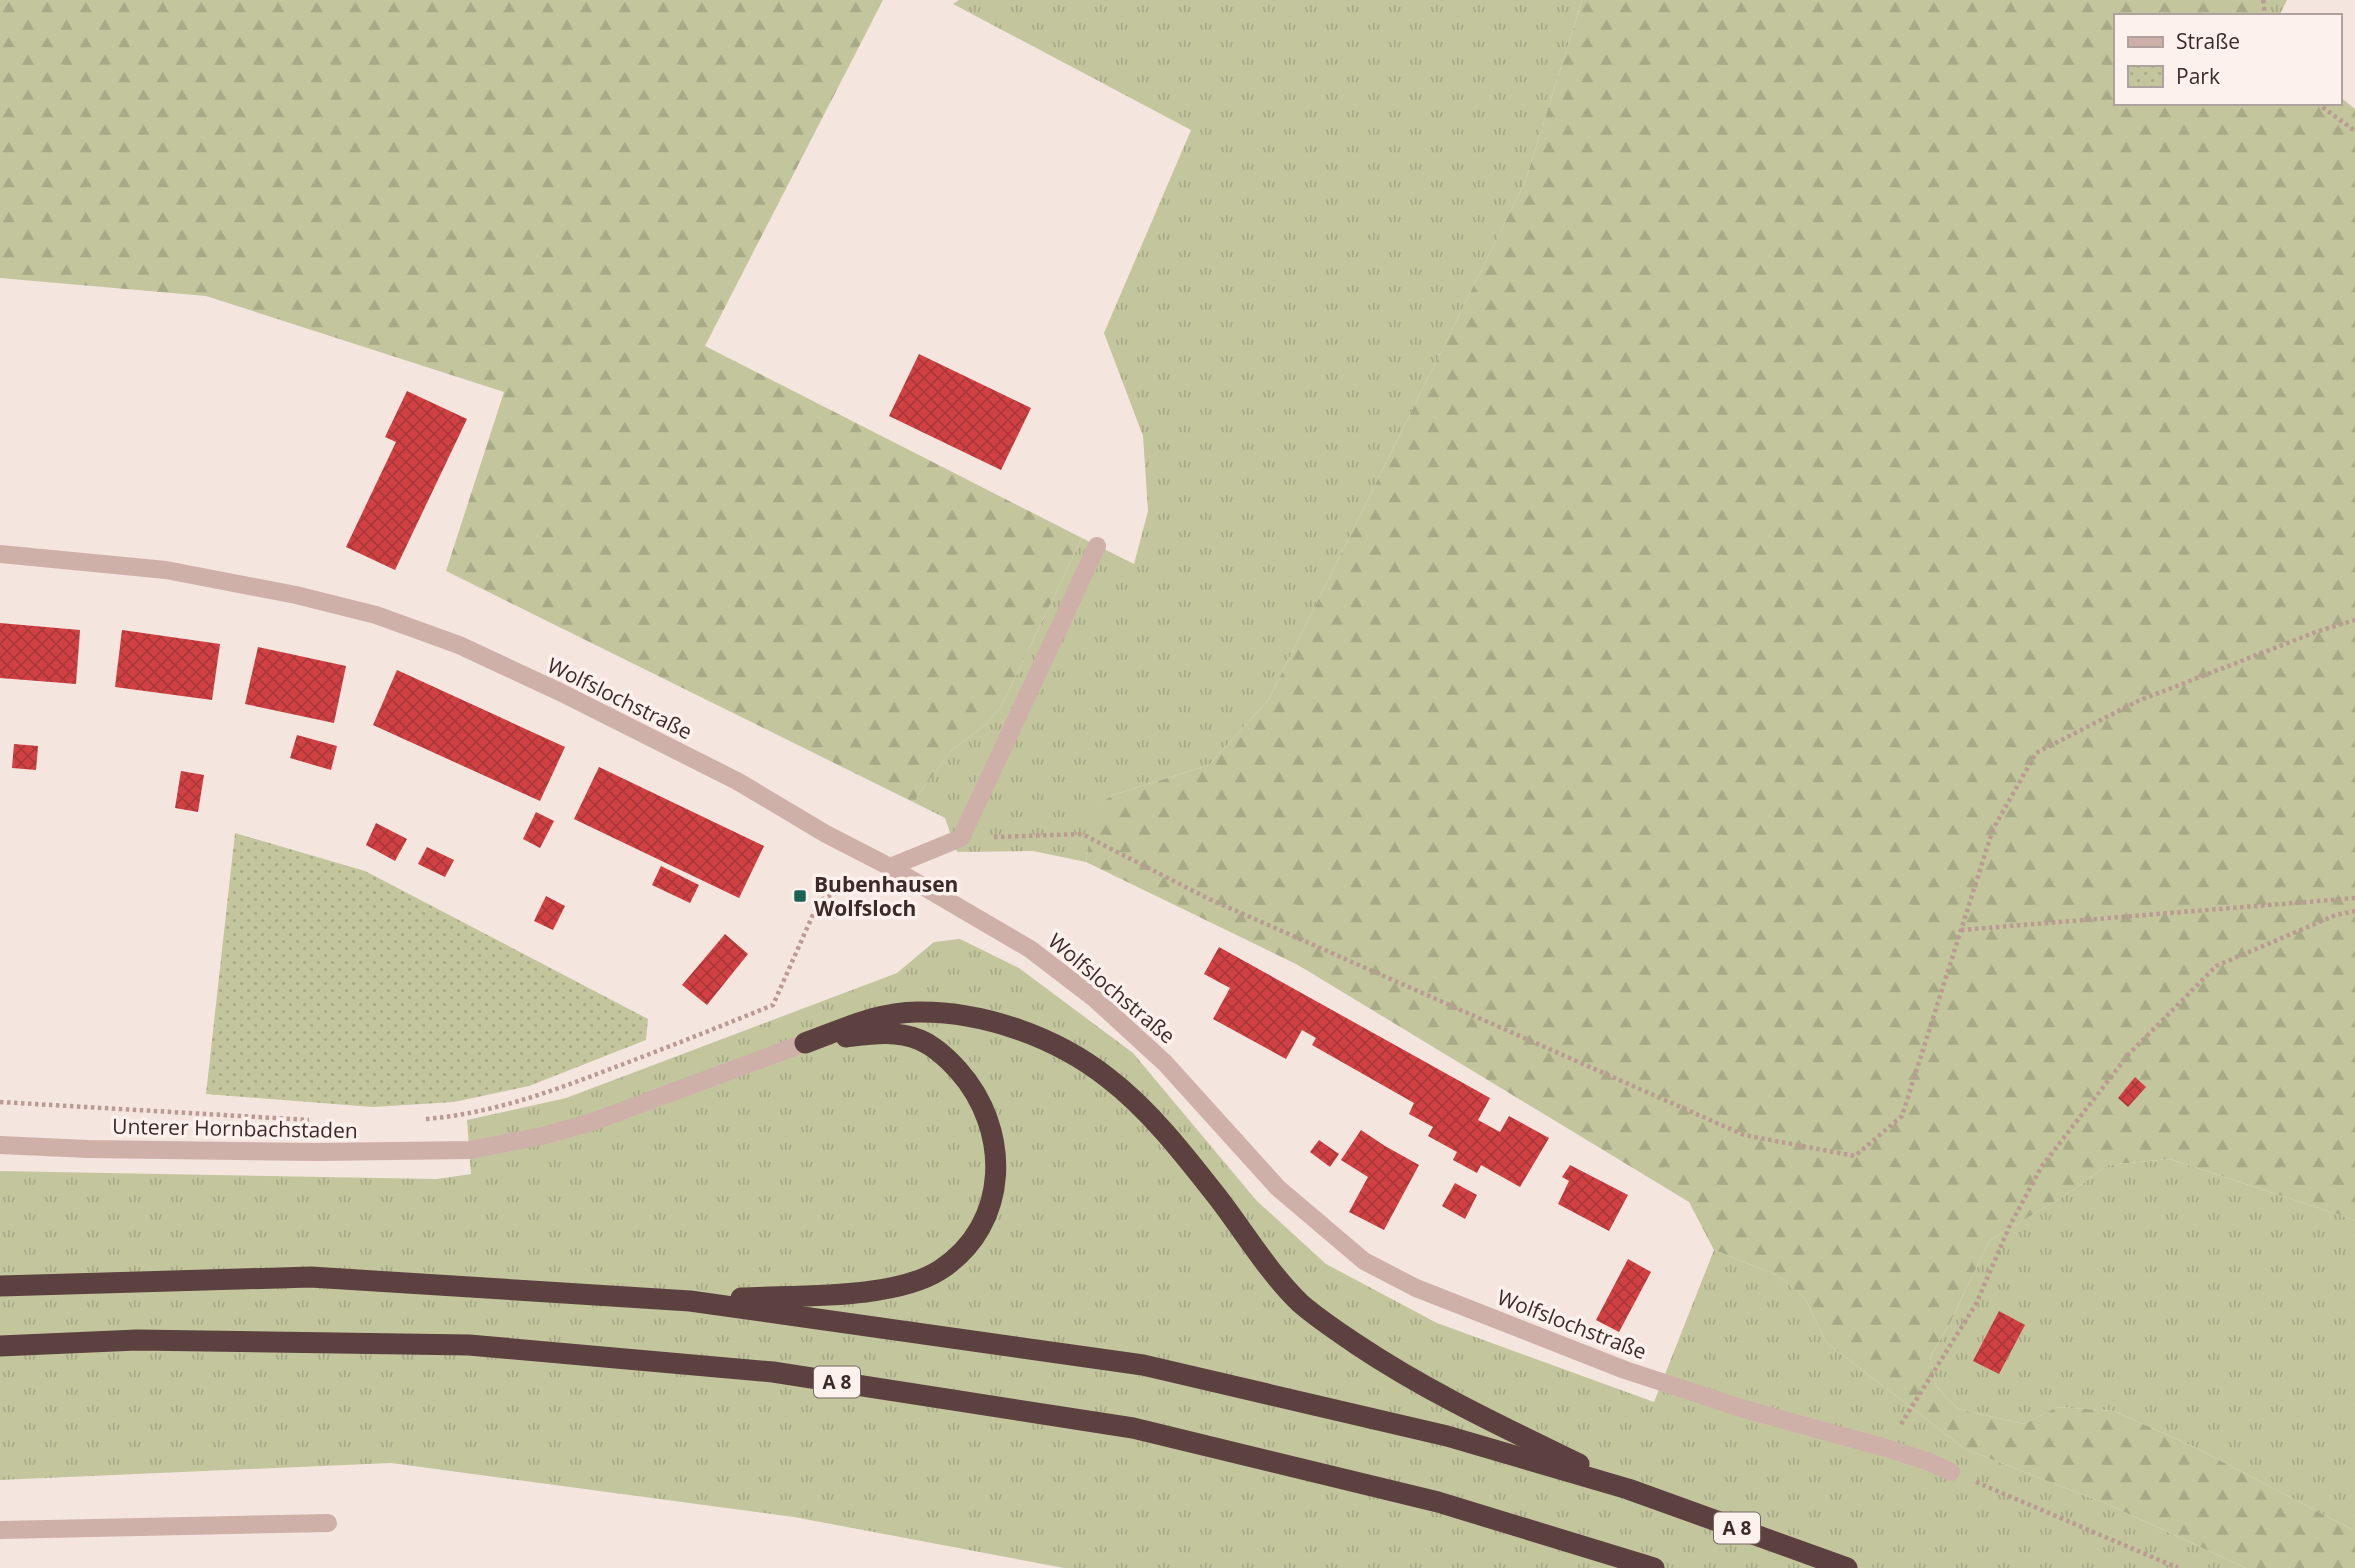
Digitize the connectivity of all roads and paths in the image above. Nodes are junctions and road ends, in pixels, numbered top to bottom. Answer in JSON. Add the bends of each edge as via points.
{"nodes":[{"id":1,"x":2320,"y":105,"type":"edge"},
{"id":2,"x":2355,"y":131,"type":"edge"},
{"id":3,"x":1097,"y":546,"type":"dead end"},
{"id":4,"x":0,"y":554,"type":"edge"},
{"id":5,"x":2355,"y":620,"type":"edge"},
{"id":6,"x":961,"y":838,"type":"junction"},
{"id":7,"x":890,"y":867,"type":"junction"},
{"id":8,"x":2355,"y":898,"type":"edge"},
{"id":9,"x":2355,"y":911,"type":"edge"},
{"id":10,"x":1961,"y":930,"type":"junction"},
{"id":11,"x":805,"y":1043,"type":"junction"},
{"id":12,"x":0,"y":1102,"type":"edge"},
{"id":13,"x":422,"y":1119,"type":"dead end"},
{"id":14,"x":321,"y":1121,"type":"dead end"},
{"id":15,"x":0,"y":1144,"type":"edge"},
{"id":16,"x":0,"y":1286,"type":"edge"},
{"id":17,"x":690,"y":1301,"type":"junction"},
{"id":18,"x":0,"y":1346,"type":"edge"},
{"id":19,"x":1886,"y":1448,"type":"junction"},
{"id":20,"x":1951,"y":1472,"type":"joint"},
{"id":21,"x":1628,"y":1489,"type":"junction"},
{"id":22,"x":328,"y":1523,"type":"dead end"},
{"id":23,"x":0,"y":1531,"type":"edge"},
{"id":24,"x":1654,"y":1568,"type":"edge"},
{"id":25,"x":1847,"y":1568,"type":"edge"},
{"id":26,"x":2178,"y":1568,"type":"edge"}],
"edges":[{"from":1,"to":2,"type":"path"},
{"from":3,"to":6,"type":"street"},
{"from":4,"to":7,"type":"street","name":"Wolfslochstraße","via":[[166,570],[376,615],[459,645],[560,692],[737,781]]},
{"from":5,"to":10,"type":"path","via":[[2138,701],[2036,753],[1993,829]]},
{"from":6,"to":7,"type":"street"},
{"from":6,"to":10,"type":"path","via":[[1082,834],[1207,898],[1744,1135],[1855,1156],[1902,1116]]},
{"from":7,"to":13,"type":"path","via":[[819,901],[773,1005],[527,1100]]},
{"from":7,"to":19,"type":"street","name":"Wolfslochstraße","via":[[1030,948],[1094,998],[1165,1063],[1278,1188],[1364,1261],[1416,1288],[1625,1370]]},
{"from":8,"to":10,"type":"path"},
{"from":9,"to":19,"type":"path","via":[[2216,966],[2127,1055],[2042,1166],[1976,1304]]},
{"from":11,"to":15,"type":"street","name":"Unterer Hornbachstaden","via":[[592,1122],[470,1150],[317,1152]]},
{"from":11,"to":17,"type":"highway","via":[[886,1032],[920,1040],[949,1060],[970,1084],[992,1133],[996,1180],[979,1232],[940,1270],[891,1289]]},
{"from":11,"to":21,"type":"highway","via":[[874,1018],[916,1012],[1009,1026],[1059,1047],[1111,1080],[1143,1111],[1300,1303],[1417,1382]]},
{"from":12,"to":14,"type":"path"},
{"from":16,"to":17,"type":"highway","number":"A 8","via":[[311,1277]]},
{"from":17,"to":21,"type":"highway","number":"A 8","via":[[1143,1365],[1447,1436]]},
{"from":18,"to":24,"type":"highway","number":"A 8","via":[[137,1340],[469,1345],[773,1371],[1133,1428],[1438,1502]]},
{"from":19,"to":20,"type":"street","name":"Wolfslochstraße"},
{"from":20,"to":26,"type":"path"},
{"from":21,"to":25,"type":"highway","number":"A 8"},
{"from":22,"to":23,"type":"street"}]}
